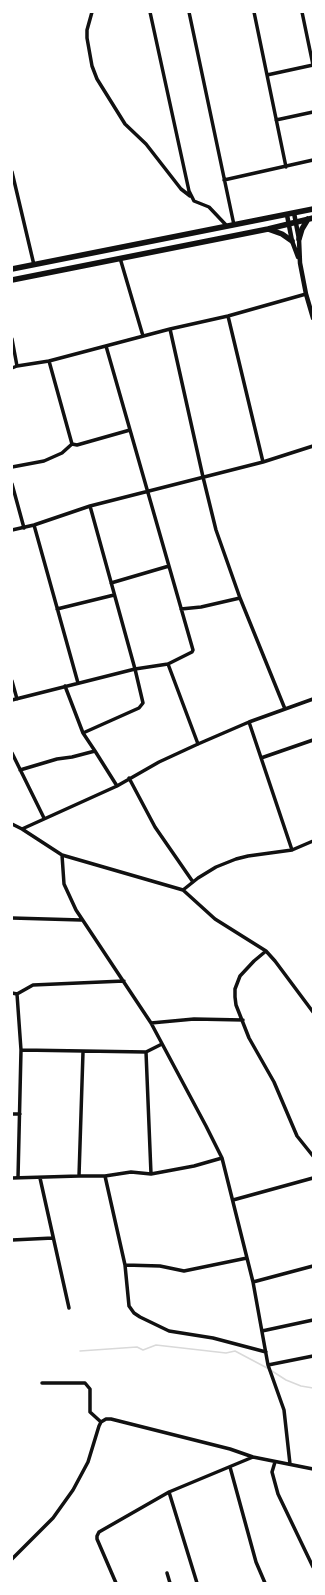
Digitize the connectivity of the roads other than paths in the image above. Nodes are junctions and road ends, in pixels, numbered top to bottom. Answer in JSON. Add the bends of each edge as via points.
{"nodes":[{"id":1,"x":92,"y":12,"type":"edge"},
{"id":2,"x":150,"y":12,"type":"edge"},
{"id":3,"x":189,"y":12,"type":"edge"},
{"id":4,"x":254,"y":12,"type":"edge"},
{"id":5,"x":302,"y":12,"type":"edge"},
{"id":6,"x":313,"y":65,"type":"edge"},
{"id":7,"x":267,"y":75,"type":"junction"},
{"id":8,"x":313,"y":112,"type":"edge"},
{"id":9,"x":276,"y":120,"type":"junction"},
{"id":10,"x":313,"y":160,"type":"edge"},
{"id":11,"x":286,"y":166,"type":"junction"},
{"id":12,"x":12,"y":172,"type":"edge"},
{"id":13,"x":224,"y":180,"type":"junction"},
{"id":14,"x":191,"y":197,"type":"junction"},
{"id":15,"x":313,"y":209,"type":"edge"},
{"id":16,"x":294,"y":213,"type":"junction"},
{"id":17,"x":287,"y":215,"type":"junction"},
{"id":18,"x":311,"y":219,"type":"edge"},
{"id":19,"x":296,"y":222,"type":"junction"},
{"id":20,"x":289,"y":224,"type":"junction"},
{"id":21,"x":234,"y":225,"type":"junction"},
{"id":22,"x":227,"y":226,"type":"junction"},
{"id":23,"x":268,"y":229,"type":"junction"},
{"id":24,"x":299,"y":239,"type":"junction"},
{"id":25,"x":292,"y":241,"type":"junction"},
{"id":26,"x":120,"y":258,"type":"junction"},
{"id":27,"x":300,"y":264,"type":"junction"},
{"id":28,"x":34,"y":265,"type":"junction"},
{"id":29,"x":12,"y":269,"type":"edge"},
{"id":30,"x":12,"y":280,"type":"edge"},
{"id":31,"x":306,"y":294,"type":"junction"},
{"id":32,"x":228,"y":316,"type":"junction"},
{"id":33,"x":313,"y":318,"type":"edge"},
{"id":34,"x":170,"y":329,"type":"junction"},
{"id":35,"x":143,"y":336,"type":"junction"},
{"id":36,"x":12,"y":341,"type":"edge"},
{"id":37,"x":106,"y":346,"type":"junction"},
{"id":38,"x":49,"y":361,"type":"junction"},
{"id":39,"x":17,"y":366,"type":"junction"},
{"id":40,"x":12,"y":368,"type":"edge"},
{"id":41,"x":130,"y":430,"type":"junction"},
{"id":42,"x":72,"y":444,"type":"junction"},
{"id":43,"x":313,"y":446,"type":"edge"},
{"id":44,"x":263,"y":462,"type":"junction"},
{"id":45,"x":12,"y":467,"type":"edge"},
{"id":46,"x":203,"y":477,"type":"junction"},
{"id":47,"x":12,"y":484,"type":"edge"},
{"id":48,"x":147,"y":491,"type":"junction"},
{"id":49,"x":90,"y":506,"type":"junction"},
{"id":50,"x":34,"y":525,"type":"junction"},
{"id":51,"x":24,"y":528,"type":"junction"},
{"id":52,"x":12,"y":530,"type":"edge"},
{"id":53,"x":169,"y":566,"type":"junction"},
{"id":54,"x":111,"y":583,"type":"junction"},
{"id":55,"x":114,"y":595,"type":"junction"},
{"id":56,"x":240,"y":598,"type":"junction"},
{"id":57,"x":57,"y":609,"type":"junction"},
{"id":58,"x":181,"y":609,"type":"junction"},
{"id":59,"x":168,"y":664,"type":"junction"},
{"id":60,"x":135,"y":669,"type":"junction"},
{"id":61,"x":12,"y":681,"type":"edge"},
{"id":62,"x":78,"y":683,"type":"junction"},
{"id":63,"x":65,"y":686,"type":"junction"},
{"id":64,"x":17,"y":699,"type":"junction"},
{"id":65,"x":313,"y":699,"type":"edge"},
{"id":66,"x":12,"y":700,"type":"edge"},
{"id":67,"x":284,"y":709,"type":"junction"},
{"id":68,"x":249,"y":722,"type":"junction"},
{"id":69,"x":83,"y":734,"type":"junction"},
{"id":70,"x":313,"y":740,"type":"edge"},
{"id":71,"x":198,"y":744,"type":"junction"},
{"id":72,"x":95,"y":751,"type":"junction"},
{"id":73,"x":12,"y":753,"type":"edge"},
{"id":74,"x":261,"y":758,"type":"junction"},
{"id":75,"x":20,"y":770,"type":"junction"},
{"id":76,"x":129,"y":778,"type":"junction"},
{"id":77,"x":117,"y":786,"type":"junction"},
{"id":78,"x":44,"y":818,"type":"junction"},
{"id":79,"x":12,"y":824,"type":"edge"},
{"id":80,"x":22,"y":829,"type":"junction"},
{"id":81,"x":313,"y":841,"type":"edge"},
{"id":82,"x":292,"y":850,"type":"junction"},
{"id":83,"x":62,"y":855,"type":"junction"},
{"id":84,"x":193,"y":882,"type":"junction"},
{"id":85,"x":183,"y":890,"type":"junction"},
{"id":86,"x":12,"y":918,"type":"edge"},
{"id":87,"x":81,"y":920,"type":"junction"},
{"id":88,"x":266,"y":951,"type":"junction"},
{"id":89,"x":124,"y":981,"type":"junction"},
{"id":90,"x":12,"y":993,"type":"edge"},
{"id":91,"x":17,"y":994,"type":"junction"},
{"id":92,"x":313,"y":1012,"type":"edge"},
{"id":93,"x":243,"y":1020,"type":"junction"},
{"id":94,"x":151,"y":1023,"type":"junction"},
{"id":95,"x":162,"y":1044,"type":"junction"},
{"id":96,"x":21,"y":1050,"type":"junction"},
{"id":97,"x":83,"y":1052,"type":"junction"},
{"id":98,"x":146,"y":1052,"type":"junction"},
{"id":99,"x":12,"y":1114,"type":"edge"},
{"id":100,"x":20,"y":1114,"type":"junction"},
{"id":101,"x":313,"y":1156,"type":"edge"},
{"id":102,"x":222,"y":1158,"type":"junction"},
{"id":103,"x":151,"y":1174,"type":"junction"},
{"id":104,"x":80,"y":1176,"type":"junction"},
{"id":105,"x":105,"y":1176,"type":"junction"},
{"id":106,"x":12,"y":1178,"type":"edge"},
{"id":107,"x":18,"y":1178,"type":"junction"},
{"id":108,"x":40,"y":1178,"type":"junction"},
{"id":109,"x":313,"y":1178,"type":"edge"},
{"id":110,"x":233,"y":1200,"type":"junction"},
{"id":111,"x":53,"y":1238,"type":"junction"},
{"id":112,"x":12,"y":1240,"type":"edge"},
{"id":113,"x":247,"y":1258,"type":"junction"},
{"id":114,"x":125,"y":1265,"type":"junction"},
{"id":115,"x":313,"y":1266,"type":"edge"},
{"id":116,"x":253,"y":1282,"type":"junction"},
{"id":117,"x":69,"y":1308,"type":"dead end"},
{"id":118,"x":313,"y":1320,"type":"edge"},
{"id":119,"x":262,"y":1332,"type":"junction"},
{"id":120,"x":266,"y":1352,"type":"junction"},
{"id":121,"x":313,"y":1356,"type":"edge"},
{"id":122,"x":268,"y":1366,"type":"junction"},
{"id":123,"x":42,"y":1383,"type":"dead end"},
{"id":124,"x":101,"y":1422,"type":"junction"},
{"id":125,"x":253,"y":1457,"type":"junction"},
{"id":126,"x":275,"y":1462,"type":"junction"},
{"id":127,"x":290,"y":1464,"type":"junction"},
{"id":128,"x":230,"y":1467,"type":"junction"},
{"id":129,"x":313,"y":1468,"type":"edge"},
{"id":130,"x":169,"y":1492,"type":"junction"},
{"id":131,"x":12,"y":1559,"type":"edge"},
{"id":132,"x":313,"y":1567,"type":"edge"},
{"id":133,"x":167,"y":1573,"type":"dead end"},
{"id":134,"x":116,"y":1583,"type":"edge"},
{"id":135,"x":170,"y":1583,"type":"edge"},
{"id":136,"x":197,"y":1583,"type":"edge"},
{"id":137,"x":265,"y":1583,"type":"edge"}],
"edges":[{"from":1,"to":14,"type":"street","via":[[87,38],[97,79],[125,124],[146,144],[181,189]]},
{"from":2,"to":14,"type":"street"},
{"from":3,"to":13,"type":"street"},
{"from":4,"to":7,"type":"street"},
{"from":5,"to":6,"type":"street"},
{"from":6,"to":7,"type":"street"},
{"from":7,"to":9,"type":"street"},
{"from":8,"to":9,"type":"street"},
{"from":9,"to":11,"type":"street"},
{"from":10,"to":11,"type":"street"},
{"from":11,"to":13,"type":"street"},
{"from":12,"to":28,"type":"street"},
{"from":13,"to":21,"type":"street"},
{"from":14,"to":22,"type":"street","via":[[194,201],[209,207]]},
{"from":15,"to":16,"type":"main road"},
{"from":16,"to":17,"type":"main road"},
{"from":16,"to":19,"type":"street"},
{"from":17,"to":20,"type":"street"},
{"from":17,"to":21,"type":"main road"},
{"from":18,"to":19,"type":"main road"},
{"from":18,"to":24,"type":"main road","via":[[302,229]]},
{"from":19,"to":20,"type":"main road"},
{"from":19,"to":24,"type":"street"},
{"from":20,"to":23,"type":"main road"},
{"from":20,"to":25,"type":"street"},
{"from":21,"to":22,"type":"main road"},
{"from":22,"to":28,"type":"main road"},
{"from":23,"to":25,"type":"main road"},
{"from":23,"to":26,"type":"main road"},
{"from":24,"to":27,"type":"street"},
{"from":25,"to":27,"type":"street"},
{"from":26,"to":30,"type":"main road"},
{"from":26,"to":35,"type":"street"},
{"from":27,"to":31,"type":"street"},
{"from":28,"to":29,"type":"main road"},
{"from":31,"to":32,"type":"street"},
{"from":31,"to":33,"type":"street"},
{"from":32,"to":34,"type":"street"},
{"from":32,"to":44,"type":"street"},
{"from":34,"to":35,"type":"street"},
{"from":34,"to":46,"type":"street"},
{"from":35,"to":37,"type":"street"},
{"from":36,"to":39,"type":"street"},
{"from":37,"to":38,"type":"street"},
{"from":37,"to":41,"type":"street"},
{"from":38,"to":39,"type":"street"},
{"from":38,"to":42,"type":"street"},
{"from":39,"to":40,"type":"street"},
{"from":41,"to":42,"type":"street","via":[[77,445]]},
{"from":41,"to":48,"type":"street"},
{"from":42,"to":45,"type":"street","via":[[62,453],[44,461]]},
{"from":43,"to":44,"type":"street"},
{"from":44,"to":46,"type":"street"},
{"from":46,"to":48,"type":"street"},
{"from":46,"to":56,"type":"street","via":[[225,558]]},
{"from":47,"to":51,"type":"street"},
{"from":48,"to":49,"type":"street"},
{"from":48,"to":53,"type":"street"},
{"from":49,"to":50,"type":"street"},
{"from":49,"to":54,"type":"street"},
{"from":50,"to":51,"type":"street"},
{"from":50,"to":57,"type":"street"},
{"from":51,"to":52,"type":"street"},
{"from":53,"to":54,"type":"street"},
{"from":53,"to":58,"type":"street"},
{"from":54,"to":55,"type":"street"},
{"from":55,"to":57,"type":"street"},
{"from":55,"to":60,"type":"street"},
{"from":56,"to":58,"type":"street"},
{"from":56,"to":67,"type":"street"},
{"from":57,"to":62,"type":"street"},
{"from":58,"to":59,"type":"street","via":[[193,650]]},
{"from":59,"to":60,"type":"street"},
{"from":59,"to":71,"type":"street"},
{"from":60,"to":62,"type":"street"},
{"from":60,"to":69,"type":"street","via":[[141,706]]},
{"from":61,"to":64,"type":"street"},
{"from":62,"to":63,"type":"street"},
{"from":63,"to":64,"type":"street"},
{"from":63,"to":69,"type":"street"},
{"from":64,"to":66,"type":"street"},
{"from":65,"to":67,"type":"street"},
{"from":67,"to":68,"type":"street"},
{"from":68,"to":71,"type":"street"},
{"from":68,"to":74,"type":"street"},
{"from":69,"to":72,"type":"street"},
{"from":70,"to":74,"type":"street"},
{"from":71,"to":76,"type":"street"},
{"from":72,"to":75,"type":"street"},
{"from":72,"to":77,"type":"street"},
{"from":73,"to":75,"type":"street"},
{"from":74,"to":82,"type":"street"},
{"from":75,"to":78,"type":"street"},
{"from":76,"to":77,"type":"street"},
{"from":76,"to":84,"type":"street","via":[[158,832]]},
{"from":77,"to":78,"type":"street"},
{"from":78,"to":80,"type":"street"},
{"from":79,"to":80,"type":"street"},
{"from":80,"to":83,"type":"street"},
{"from":81,"to":82,"type":"street"},
{"from":82,"to":84,"type":"street","via":[[236,859],[216,867]]},
{"from":83,"to":85,"type":"street"},
{"from":83,"to":87,"type":"street","via":[[66,892]]},
{"from":84,"to":85,"type":"street"},
{"from":85,"to":88,"type":"street","via":[[215,919]]},
{"from":86,"to":87,"type":"street"},
{"from":87,"to":89,"type":"street"},
{"from":88,"to":92,"type":"street","via":[[276,960]]},
{"from":88,"to":93,"type":"street","via":[[240,976],[235,997]]},
{"from":89,"to":91,"type":"street","via":[[32,985]]},
{"from":89,"to":94,"type":"street"},
{"from":90,"to":91,"type":"street"},
{"from":91,"to":96,"type":"street"},
{"from":93,"to":94,"type":"street","via":[[194,1019]]},
{"from":93,"to":101,"type":"street","via":[[249,1038],[274,1082],[297,1136]]},
{"from":94,"to":95,"type":"street"},
{"from":95,"to":98,"type":"street"},
{"from":95,"to":102,"type":"street"},
{"from":96,"to":97,"type":"street"},
{"from":96,"to":100,"type":"street"},
{"from":97,"to":98,"type":"street"},
{"from":97,"to":104,"type":"street"},
{"from":98,"to":103,"type":"street"},
{"from":99,"to":100,"type":"street"},
{"from":100,"to":107,"type":"street"},
{"from":102,"to":103,"type":"street"},
{"from":102,"to":110,"type":"street"},
{"from":103,"to":105,"type":"street","via":[[132,1172]]},
{"from":104,"to":105,"type":"street"},
{"from":104,"to":108,"type":"street"},
{"from":105,"to":114,"type":"street"},
{"from":106,"to":107,"type":"street"},
{"from":107,"to":108,"type":"street"},
{"from":108,"to":111,"type":"street"},
{"from":109,"to":110,"type":"street"},
{"from":110,"to":113,"type":"street"},
{"from":111,"to":112,"type":"street"},
{"from":111,"to":117,"type":"street"},
{"from":113,"to":114,"type":"street","via":[[184,1271],[153,1265]]},
{"from":113,"to":116,"type":"street"},
{"from":114,"to":120,"type":"street","via":[[129,1306],[140,1317],[169,1330]]},
{"from":115,"to":116,"type":"street"},
{"from":116,"to":119,"type":"street"},
{"from":118,"to":119,"type":"street"},
{"from":119,"to":120,"type":"street"},
{"from":120,"to":122,"type":"street"},
{"from":121,"to":122,"type":"street"},
{"from":122,"to":127,"type":"street","via":[[284,1410]]},
{"from":123,"to":124,"type":"street","via":[[85,1382],[90,1389],[90,1412]]},
{"from":124,"to":125,"type":"street","via":[[111,1419]]},
{"from":124,"to":131,"type":"street","via":[[88,1462],[74,1490],[53,1518]]},
{"from":125,"to":126,"type":"street"},
{"from":125,"to":128,"type":"street"},
{"from":126,"to":127,"type":"street"},
{"from":126,"to":132,"type":"street","via":[[272,1472],[278,1494]]},
{"from":127,"to":129,"type":"street"},
{"from":128,"to":130,"type":"street"},
{"from":128,"to":137,"type":"street","via":[[256,1562]]},
{"from":130,"to":134,"type":"street","via":[[97,1534]]},
{"from":130,"to":136,"type":"street"},
{"from":133,"to":135,"type":"street"}]}
